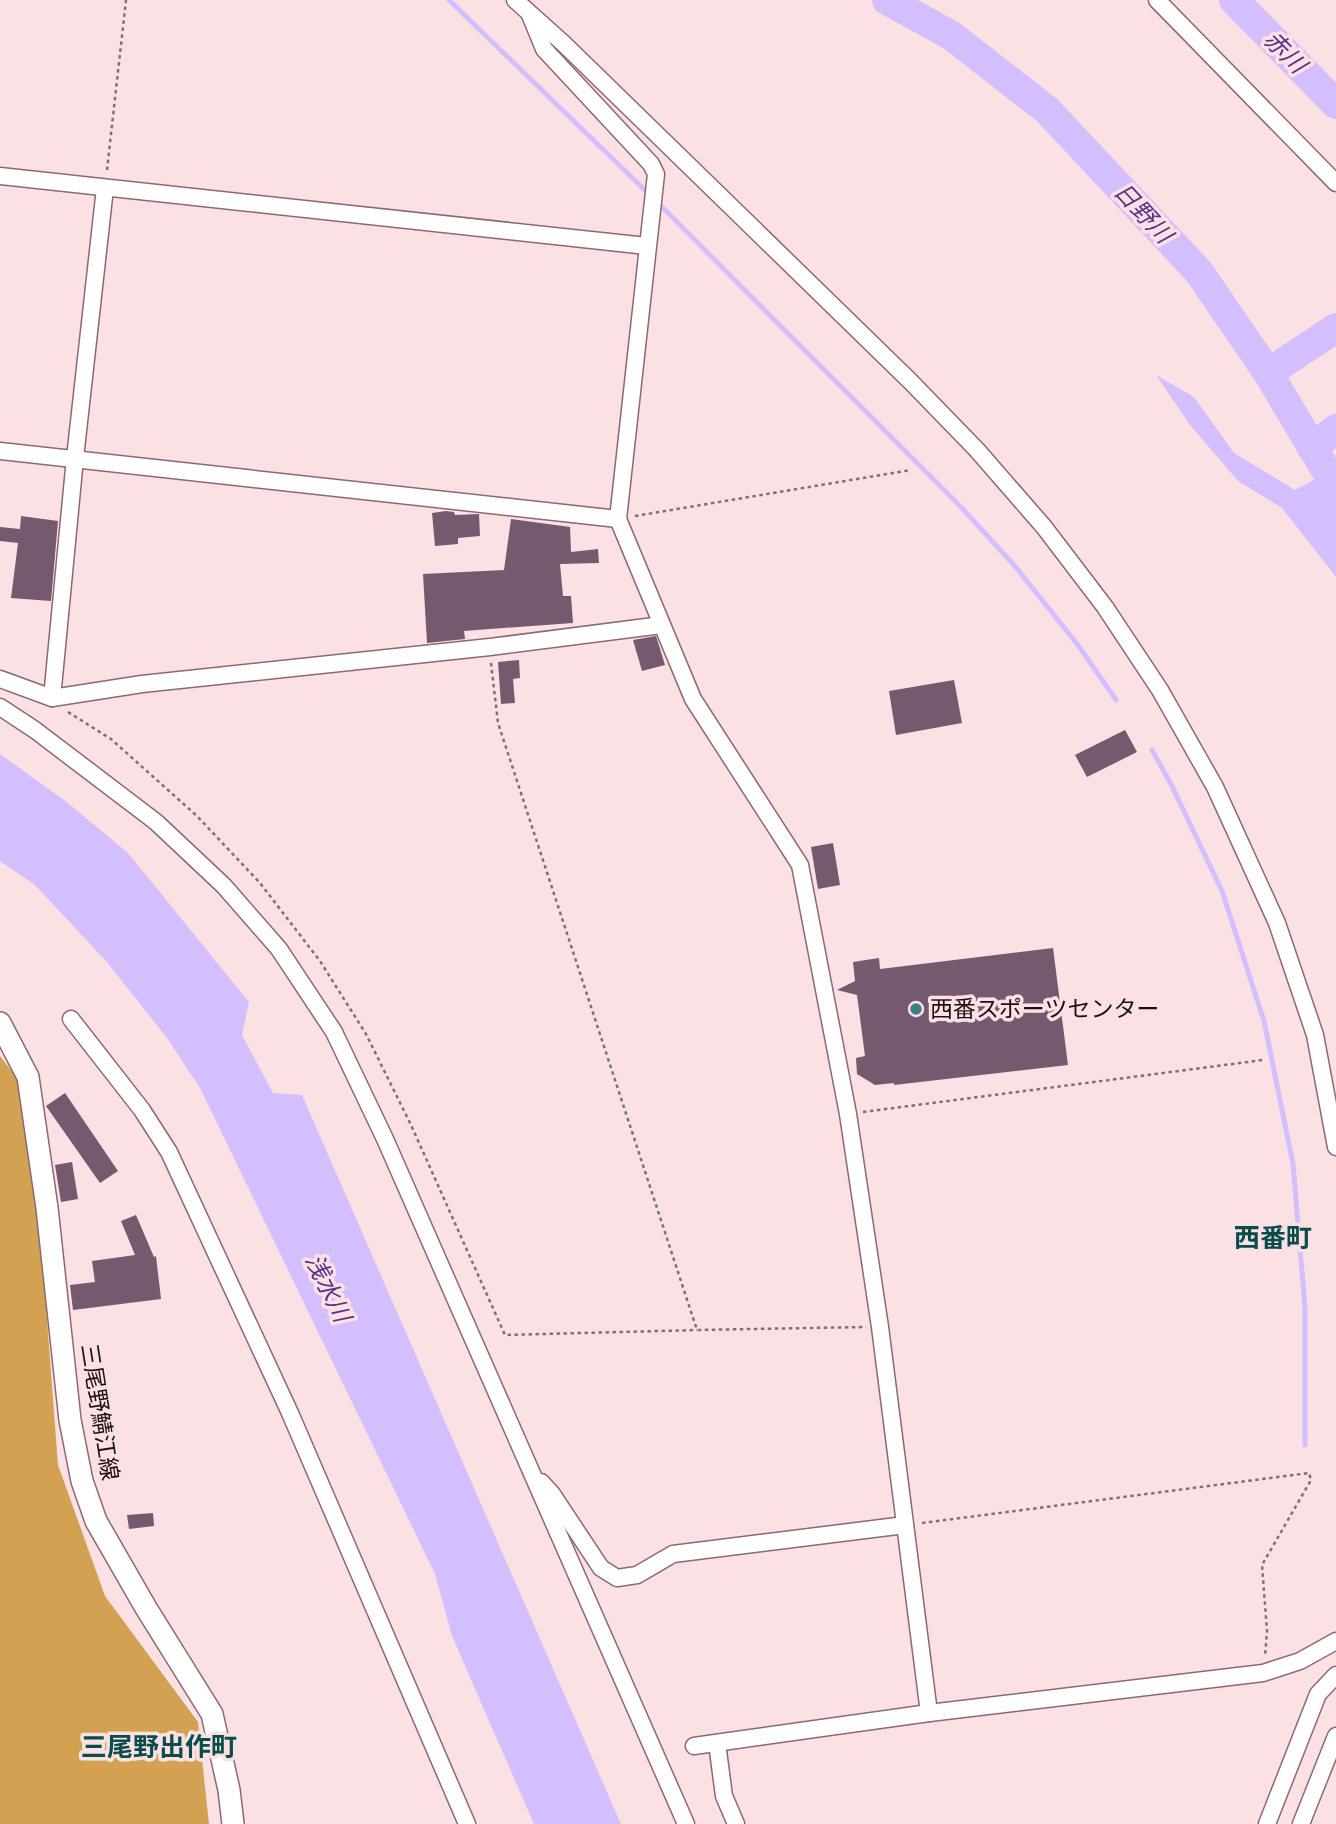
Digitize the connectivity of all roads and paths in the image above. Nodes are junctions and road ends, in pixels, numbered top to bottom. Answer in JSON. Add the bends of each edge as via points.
{"nodes":[{"id":1,"x":126,"y":0,"type":"edge"},
{"id":2,"x":515,"y":0,"type":"edge"},
{"id":3,"x":1157,"y":0,"type":"edge"},
{"id":4,"x":530,"y":15,"type":"junction"},
{"id":5,"x":0,"y":176,"type":"edge"},
{"id":6,"x":1336,"y":183,"type":"edge"},
{"id":7,"x":106,"y":188,"type":"junction"},
{"id":8,"x":647,"y":246,"type":"junction"},
{"id":9,"x":0,"y":451,"type":"edge"},
{"id":10,"x":75,"y":458,"type":"junction"},
{"id":11,"x":911,"y":470,"type":"dead end"},
{"id":12,"x":618,"y":519,"type":"junction"},
{"id":13,"x":662,"y":625,"type":"junction"},
{"id":14,"x":490,"y":647,"type":"junction"},
{"id":15,"x":0,"y":678,"type":"edge"},
{"id":16,"x":52,"y":698,"type":"junction"},
{"id":17,"x":0,"y":707,"type":"edge"},
{"id":18,"x":71,"y":1019,"type":"dead end"},
{"id":19,"x":0,"y":1023,"type":"edge"},
{"id":20,"x":1263,"y":1060,"type":"dead end"},
{"id":21,"x":848,"y":1114,"type":"junction"},
{"id":22,"x":1336,"y":1147,"type":"edge"},
{"id":23,"x":880,"y":1327,"type":"junction"},
{"id":24,"x":696,"y":1330,"type":"junction"},
{"id":25,"x":530,"y":1469,"type":"junction"},
{"id":26,"x":905,"y":1525,"type":"junction"},
{"id":27,"x":1336,"y":1641,"type":"edge"},
{"id":28,"x":1263,"y":1673,"type":"junction"},
{"id":29,"x":1336,"y":1675,"type":"edge"},
{"id":30,"x":929,"y":1713,"type":"junction"},
{"id":31,"x":1336,"y":1736,"type":"edge"},
{"id":32,"x":717,"y":1743,"type":"junction"},
{"id":33,"x":694,"y":1746,"type":"dead end"},
{"id":34,"x":233,"y":1824,"type":"edge"},
{"id":35,"x":467,"y":1824,"type":"edge"},
{"id":36,"x":687,"y":1824,"type":"edge"},
{"id":37,"x":736,"y":1824,"type":"edge"},
{"id":38,"x":1266,"y":1824,"type":"edge"},
{"id":39,"x":1300,"y":1824,"type":"edge"}],
"edges":[{"from":1,"to":7,"type":"path"},
{"from":2,"to":4,"type":"street"},
{"from":3,"to":6,"type":"street"},
{"from":4,"to":8,"type":"street","via":[[544,49],[656,174]]},
{"from":4,"to":22,"type":"street","via":[[910,381],[1044,527],[1105,607],[1160,690],[1215,787],[1278,923],[1315,1035]]},
{"from":5,"to":7,"type":"street"},
{"from":7,"to":8,"type":"street"},
{"from":7,"to":10,"type":"street"},
{"from":8,"to":12,"type":"street"},
{"from":9,"to":10,"type":"street"},
{"from":10,"to":12,"type":"street"},
{"from":10,"to":16,"type":"street"},
{"from":11,"to":12,"type":"path"},
{"from":12,"to":13,"type":"street"},
{"from":13,"to":14,"type":"street"},
{"from":13,"to":21,"type":"street","via":[[693,699],[800,865]]},
{"from":14,"to":16,"type":"street"},
{"from":14,"to":24,"type":"path","via":[[498,723]]},
{"from":15,"to":16,"type":"street"},
{"from":16,"to":24,"type":"path","via":[[111,739],[197,816],[260,883],[320,961],[366,1034],[505,1335]]},
{"from":17,"to":25,"type":"street","via":[[156,822],[224,886],[279,949],[334,1032]]},
{"from":18,"to":35,"type":"street","via":[[169,1152],[290,1413]]},
{"from":19,"to":34,"type":"main road","name":"三尾野鯖江線","via":[[28,1077],[70,1420],[82,1481],[96,1521],[212,1714]]},
{"from":20,"to":21,"type":"path"},
{"from":21,"to":23,"type":"street"},
{"from":23,"to":24,"type":"path"},
{"from":23,"to":26,"type":"street"},
{"from":25,"to":26,"type":"street","via":[[601,1568],[617,1578],[637,1575],[673,1554]]},
{"from":25,"to":36,"type":"street"},
{"from":26,"to":28,"type":"path","via":[[1309,1473],[1311,1480],[1262,1565],[1267,1631]]},
{"from":26,"to":30,"type":"street"},
{"from":27,"to":28,"type":"street","via":[[1300,1661]]},
{"from":28,"to":30,"type":"street"},
{"from":29,"to":38,"type":"street","via":[[1318,1694]]},
{"from":30,"to":32,"type":"street"},
{"from":31,"to":39,"type":"street"},
{"from":32,"to":33,"type":"street"},
{"from":32,"to":37,"type":"street","via":[[724,1796]]}]}
